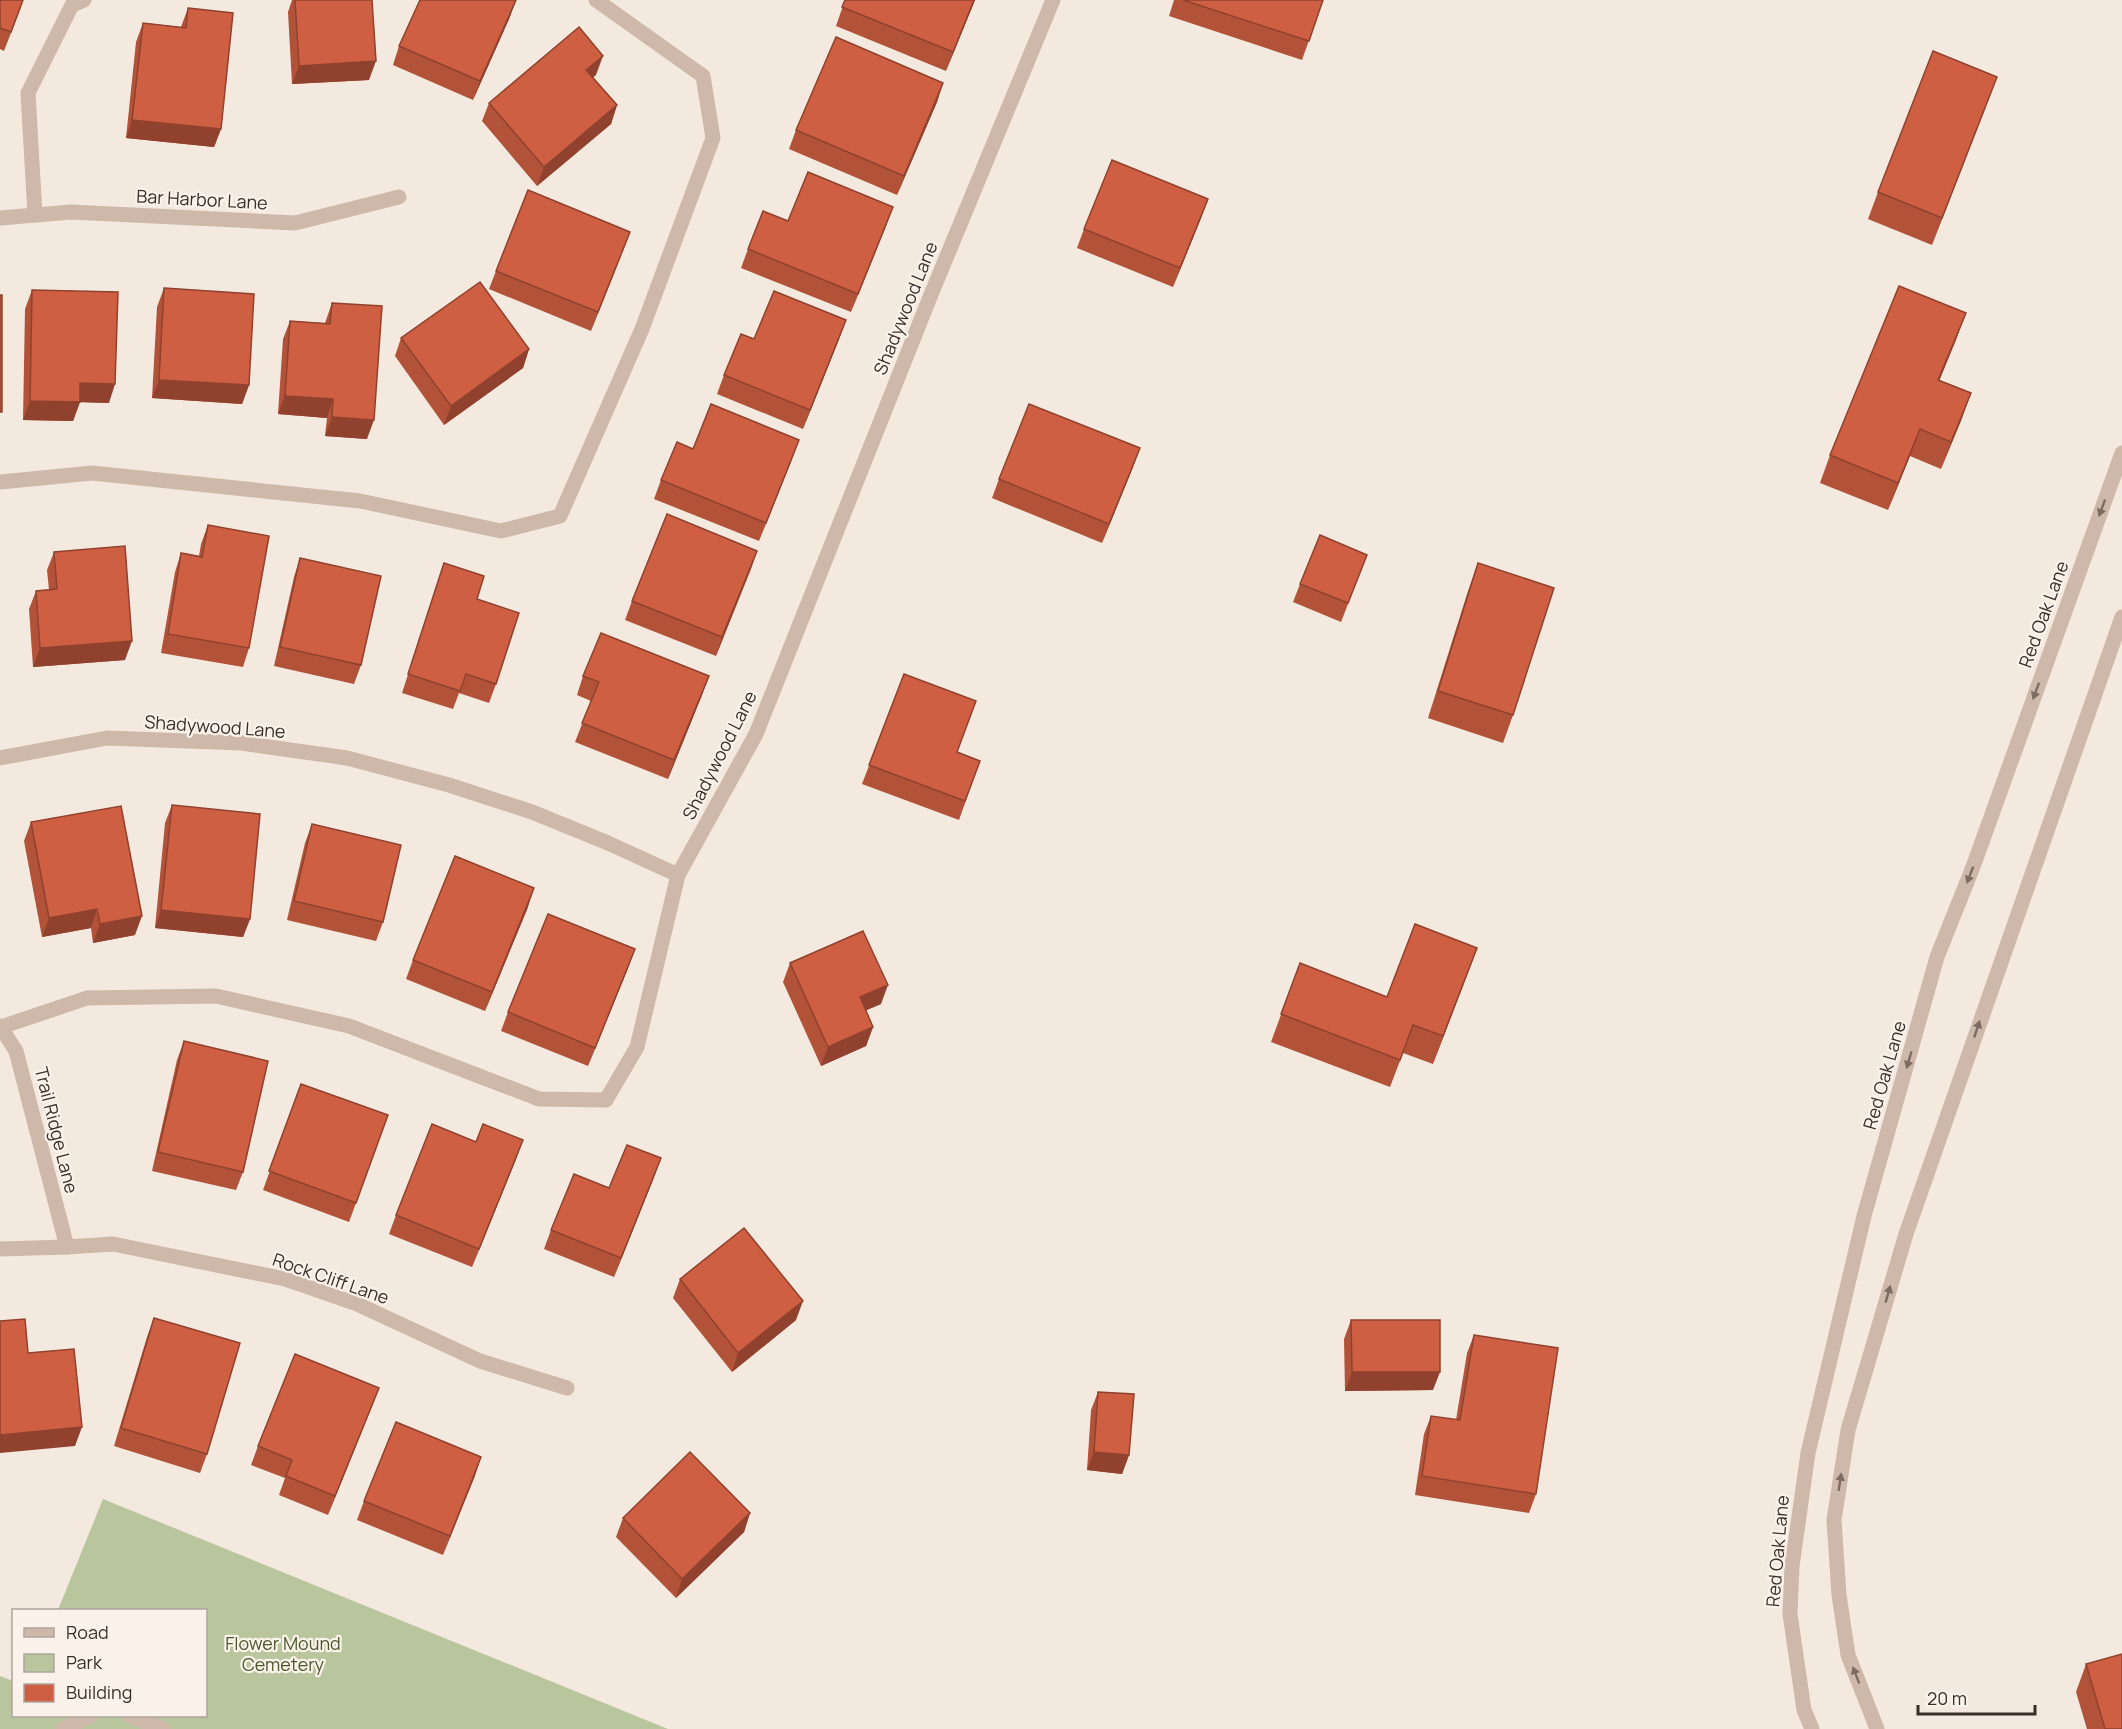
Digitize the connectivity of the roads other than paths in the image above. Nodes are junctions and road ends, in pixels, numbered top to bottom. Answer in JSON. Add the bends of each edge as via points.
{"nodes":[{"id":1,"x":84,"y":0,"type":"edge"},
{"id":2,"x":596,"y":0,"type":"edge"},
{"id":3,"x":1053,"y":0,"type":"edge"},
{"id":4,"x":399,"y":197,"type":"dead end"},
{"id":5,"x":35,"y":215,"type":"junction"},
{"id":6,"x":0,"y":218,"type":"edge"},
{"id":7,"x":2122,"y":453,"type":"edge"},
{"id":8,"x":0,"y":482,"type":"edge"},
{"id":9,"x":2122,"y":617,"type":"edge"},
{"id":10,"x":0,"y":758,"type":"edge"},
{"id":11,"x":678,"y":875,"type":"junction"},
{"id":12,"x":0,"y":1027,"type":"edge"},
{"id":13,"x":67,"y":1247,"type":"junction"},
{"id":14,"x":0,"y":1249,"type":"edge"},
{"id":15,"x":567,"y":1388,"type":"dead end"},
{"id":16,"x":88,"y":1717,"type":"edge"},
{"id":17,"x":133,"y":1717,"type":"edge"},
{"id":18,"x":63,"y":1729,"type":"edge"},
{"id":19,"x":163,"y":1729,"type":"edge"},
{"id":20,"x":1812,"y":1729,"type":"edge"},
{"id":21,"x":1877,"y":1729,"type":"edge"}],
"edges":[{"from":1,"to":5,"type":"street","via":[[72,5],[28,93]]},
{"from":2,"to":8,"type":"street","via":[[703,76],[713,138],[642,329],[560,516],[501,531],[360,501],[92,473]]},
{"from":3,"to":11,"type":"street","name":"Shadywood Lane","via":[[756,734]]},
{"from":4,"to":5,"type":"street","name":"Bar Harbor Lane","via":[[294,223],[71,212]]},
{"from":5,"to":6,"type":"street","name":"Bar Harbor Lane"},
{"from":7,"to":20,"type":"street","name":"Red Oak Lane","one_way":true,"via":[[1937,957],[1862,1227],[1808,1453],[1792,1566],[1790,1614],[1804,1710]]},
{"from":21,"to":9,"type":"street","one_way":true,"via":[[1848,1655],[1839,1595],[1834,1520],[1848,1430],[1906,1234]]},
{"from":10,"to":11,"type":"street","name":"Shadywood Lane","via":[[107,738],[241,743],[347,758],[449,784],[532,812]]},
{"from":11,"to":12,"type":"street","via":[[637,1047],[606,1100],[539,1099],[349,1026],[216,996],[87,998]]},
{"from":12,"to":13,"type":"street","name":"Trail Ridge Lane","via":[[16,1051]]},
{"from":13,"to":14,"type":"street","name":"Rock Cliff Lane"},
{"from":13,"to":15,"type":"street","name":"Rock Cliff Lane","via":[[113,1244],[285,1279],[357,1304],[480,1361]]},
{"from":16,"to":18,"type":"street"},
{"from":17,"to":19,"type":"street"}]}
